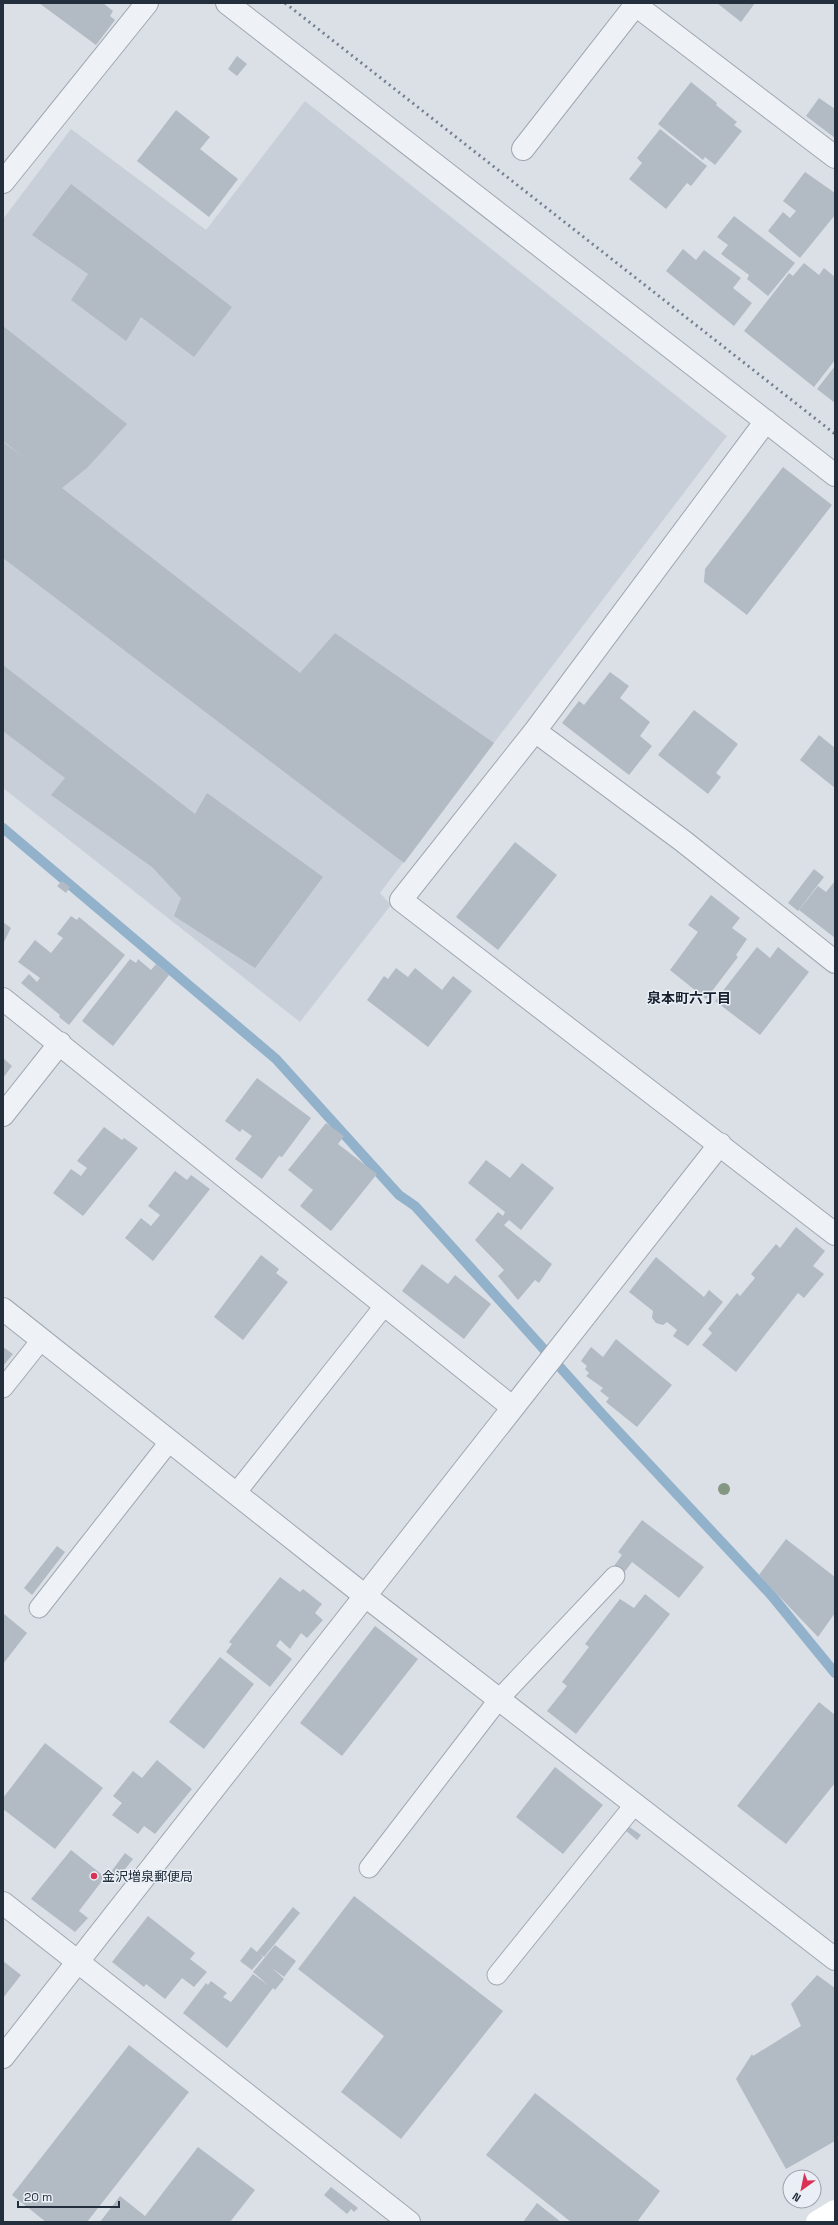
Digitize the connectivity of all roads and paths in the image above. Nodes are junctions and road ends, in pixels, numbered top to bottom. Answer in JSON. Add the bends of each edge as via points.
{"nodes":[{"id":1,"x":147,"y":3,"type":"edge"},
{"id":2,"x":227,"y":3,"type":"edge"},
{"id":3,"x":635,"y":4,"type":"edge"},
{"id":4,"x":523,"y":149,"type":"dead end"},
{"id":5,"x":835,"y":157,"type":"edge"},
{"id":6,"x":3,"y":182,"type":"edge"},
{"id":7,"x":766,"y":420,"type":"junction"},
{"id":8,"x":835,"y":475,"type":"edge"},
{"id":9,"x":535,"y":731,"type":"junction"},
{"id":10,"x":835,"y":962,"type":"edge"},
{"id":11,"x":3,"y":999,"type":"edge"},
{"id":12,"x":60,"y":1043,"type":"junction"},
{"id":13,"x":3,"y":1115,"type":"edge"},
{"id":14,"x":720,"y":1144,"type":"junction"},
{"id":15,"x":835,"y":1234,"type":"edge"},
{"id":16,"x":385,"y":1305,"type":"junction"},
{"id":17,"x":3,"y":1309,"type":"edge"},
{"id":18,"x":42,"y":1339,"type":"junction"},
{"id":19,"x":3,"y":1388,"type":"edge"},
{"id":20,"x":512,"y":1407,"type":"junction"},
{"id":21,"x":170,"y":1441,"type":"junction"},
{"id":22,"x":236,"y":1493,"type":"junction"},
{"id":23,"x":615,"y":1576,"type":"dead end"},
{"id":24,"x":364,"y":1595,"type":"junction"},
{"id":25,"x":39,"y":1608,"type":"dead end"},
{"id":26,"x":499,"y":1699,"type":"junction"},
{"id":27,"x":635,"y":1804,"type":"junction"},
{"id":28,"x":369,"y":1868,"type":"dead end"},
{"id":29,"x":3,"y":1903,"type":"edge"},
{"id":30,"x":833,"y":1955,"type":"edge"},
{"id":31,"x":78,"y":1961,"type":"junction"},
{"id":32,"x":497,"y":1975,"type":"dead end"},
{"id":33,"x":3,"y":2057,"type":"edge"},
{"id":34,"x":835,"y":2211,"type":"edge"},
{"id":35,"x":409,"y":2222,"type":"edge"},
{"id":36,"x":817,"y":2222,"type":"edge"}],
"edges":[{"from":1,"to":6,"type":"street"},
{"from":2,"to":7,"type":"street"},
{"from":3,"to":4,"type":"street"},
{"from":3,"to":5,"type":"street"},
{"from":7,"to":8,"type":"street"},
{"from":7,"to":9,"type":"street"},
{"from":9,"to":10,"type":"street","via":[[683,841]]},
{"from":9,"to":14,"type":"street","via":[[402,900]]},
{"from":11,"to":12,"type":"street"},
{"from":12,"to":13,"type":"street"},
{"from":12,"to":16,"type":"street"},
{"from":14,"to":15,"type":"street"},
{"from":14,"to":20,"type":"street"},
{"from":16,"to":20,"type":"street"},
{"from":16,"to":22,"type":"lane"},
{"from":17,"to":18,"type":"street"},
{"from":18,"to":19,"type":"lane"},
{"from":18,"to":21,"type":"street"},
{"from":20,"to":24,"type":"street"},
{"from":21,"to":22,"type":"street"},
{"from":21,"to":25,"type":"lane"},
{"from":22,"to":24,"type":"street"},
{"from":23,"to":26,"type":"lane"},
{"from":24,"to":26,"type":"street"},
{"from":24,"to":31,"type":"street"},
{"from":26,"to":27,"type":"street"},
{"from":26,"to":28,"type":"lane"},
{"from":27,"to":30,"type":"street"},
{"from":27,"to":32,"type":"lane"},
{"from":29,"to":31,"type":"street"},
{"from":31,"to":33,"type":"street"},
{"from":31,"to":35,"type":"street"},
{"from":34,"to":36,"type":"main road"}]}
